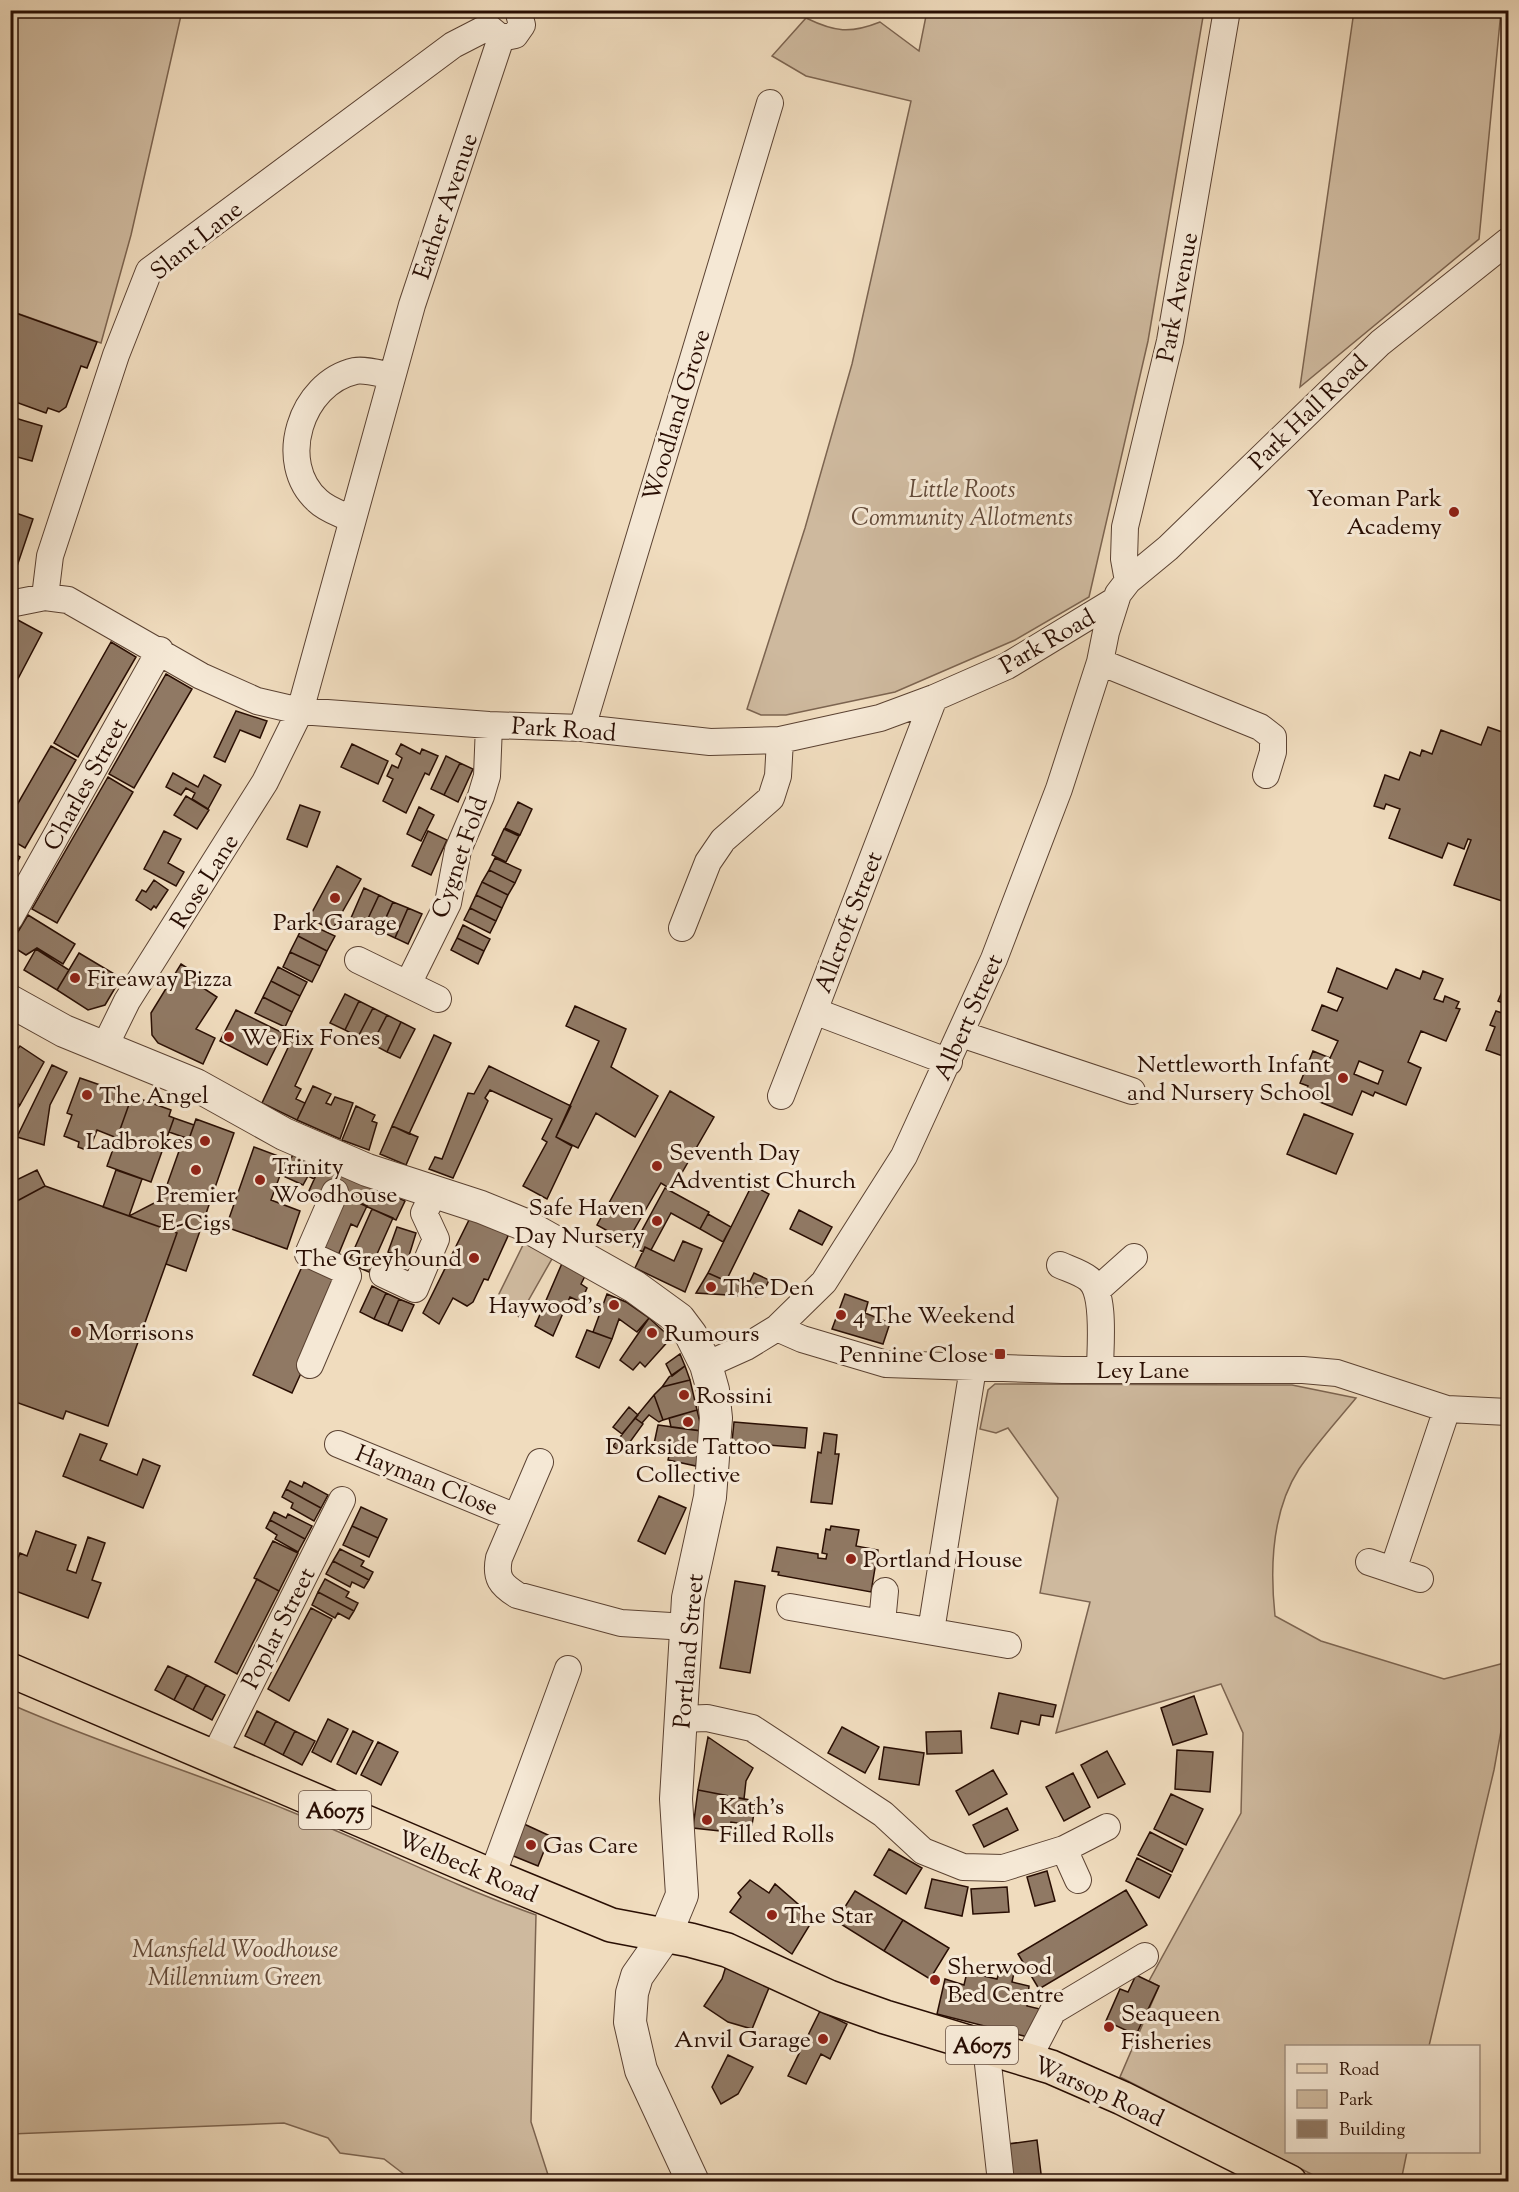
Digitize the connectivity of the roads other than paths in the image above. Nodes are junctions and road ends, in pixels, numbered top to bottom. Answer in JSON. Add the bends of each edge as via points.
{"nodes":[{"id":1,"x":1227,"y":10,"type":"edge"},
{"id":2,"x":521,"y":12,"type":"edge"},
{"id":3,"x":494,"y":25,"type":"edge"},
{"id":4,"x":770,"y":103,"type":"dead end"},
{"id":5,"x":1509,"y":241,"type":"edge"},
{"id":6,"x":392,"y":376,"type":"junction"},
{"id":7,"x":351,"y":519,"type":"junction"},
{"id":8,"x":1120,"y":592,"type":"junction"},
{"id":9,"x":45,"y":597,"type":"junction"},
{"id":10,"x":10,"y":604,"type":"edge"},
{"id":11,"x":160,"y":650,"type":"junction"},
{"id":12,"x":1100,"y":662,"type":"junction"},
{"id":13,"x":934,"y":698,"type":"junction"},
{"id":14,"x":300,"y":711,"type":"junction"},
{"id":15,"x":489,"y":725,"type":"junction"},
{"id":16,"x":582,"y":728,"type":"junction"},
{"id":17,"x":780,"y":740,"type":"junction"},
{"id":18,"x":1266,"y":775,"type":"dead end"},
{"id":19,"x":12,"y":912,"type":"edge"},
{"id":20,"x":681,"y":928,"type":"dead end"},
{"id":21,"x":358,"y":960,"type":"dead end"},
{"id":22,"x":408,"y":984,"type":"junction"},
{"id":23,"x":438,"y":999,"type":"dead end"},
{"id":24,"x":10,"y":1001,"type":"edge"},
{"id":25,"x":814,"y":1011,"type":"junction"},
{"id":26,"x":961,"y":1034,"type":"junction"},
{"id":27,"x":104,"y":1048,"type":"junction"},
{"id":28,"x":949,"y":1062,"type":"junction"},
{"id":29,"x":1132,"y":1091,"type":"dead end"},
{"id":30,"x":781,"y":1096,"type":"dead end"},
{"id":31,"x":342,"y":1175,"type":"junction"},
{"id":32,"x":434,"y":1193,"type":"junction"},
{"id":33,"x":1134,"y":1257,"type":"dead end"},
{"id":34,"x":1060,"y":1265,"type":"dead end"},
{"id":35,"x":383,"y":1274,"type":"dead end"},
{"id":36,"x":1097,"y":1290,"type":"junction"},
{"id":37,"x":777,"y":1328,"type":"junction"},
{"id":38,"x":310,"y":1365,"type":"dead end"},
{"id":39,"x":706,"y":1365,"type":"junction"},
{"id":40,"x":973,"y":1368,"type":"junction"},
{"id":41,"x":1100,"y":1370,"type":"junction"},
{"id":42,"x":1447,"y":1409,"type":"junction"},
{"id":43,"x":1509,"y":1412,"type":"edge"},
{"id":44,"x":338,"y":1444,"type":"dead end"},
{"id":45,"x":540,"y":1462,"type":"dead end"},
{"id":46,"x":342,"y":1500,"type":"dead end"},
{"id":47,"x":516,"y":1516,"type":"junction"},
{"id":48,"x":1420,"y":1579,"type":"dead end"},
{"id":49,"x":885,"y":1591,"type":"dead end"},
{"id":50,"x":789,"y":1607,"type":"dead end"},
{"id":51,"x":882,"y":1623,"type":"junction"},
{"id":52,"x":687,"y":1627,"type":"junction"},
{"id":53,"x":931,"y":1631,"type":"junction"},
{"id":54,"x":1008,"y":1645,"type":"dead end"},
{"id":55,"x":568,"y":1669,"type":"dead end"},
{"id":56,"x":10,"y":1670,"type":"edge"},
{"id":57,"x":681,"y":1719,"type":"junction"},
{"id":58,"x":214,"y":1757,"type":"junction"},
{"id":59,"x":1107,"y":1827,"type":"dead end"},
{"id":60,"x":1064,"y":1849,"type":"junction"},
{"id":61,"x":492,"y":1876,"type":"junction"},
{"id":62,"x":1078,"y":1880,"type":"dead end"},
{"id":63,"x":665,"y":1936,"type":"junction"},
{"id":64,"x":1145,"y":1956,"type":"dead end"},
{"id":65,"x":986,"y":2046,"type":"junction"},
{"id":66,"x":1028,"y":2059,"type":"junction"},
{"id":67,"x":693,"y":2181,"type":"edge"},
{"id":68,"x":1001,"y":2181,"type":"edge"},
{"id":69,"x":1290,"y":2181,"type":"edge"}],
"edges":[{"from":1,"to":8,"type":"street","name":"Park Avenue","via":[[1170,340],[1125,527]]},
{"from":2,"to":3,"type":"street","name":"Slant Lane","via":[[520,31],[510,38]]},
{"from":3,"to":6,"type":"street","name":"Eather Avenue"},
{"from":3,"to":9,"type":"street","name":"Slant Lane","via":[[453,45],[149,271],[116,354],[50,556]]},
{"from":4,"to":16,"type":"street","name":"Woodland Grove"},
{"from":5,"to":8,"type":"street","name":"Park Hall Road","via":[[1380,343]]},
{"from":6,"to":7,"type":"street","name":"Eather Avenue"},
{"from":6,"to":7,"type":"street","via":[[356,371],[330,381],[301,419],[296,452],[301,477],[318,501]]},
{"from":7,"to":14,"type":"street","name":"Eather Avenue"},
{"from":8,"to":12,"type":"street","name":"Albert Street"},
{"from":8,"to":13,"type":"street","name":"Park Road","via":[[1007,666]]},
{"from":9,"to":10,"type":"street","name":"Park Road"},
{"from":9,"to":11,"type":"street","name":"Park Road","via":[[68,600]]},
{"from":11,"to":14,"type":"street","name":"Park Road","via":[[201,676],[257,701]]},
{"from":11,"to":19,"type":"street","name":"Charles Street"},
{"from":12,"to":18,"type":"street","via":[[1260,727],[1273,737]]},
{"from":12,"to":26,"type":"street","name":"Albert Street","via":[[1059,789]]},
{"from":13,"to":17,"type":"street","name":"Park Road","via":[[880,718]]},
{"from":13,"to":25,"type":"street","name":"Allcroft Street"},
{"from":14,"to":15,"type":"street","name":"Park Road"},
{"from":14,"to":27,"type":"street","name":"Rose Lane","via":[[265,782],[127,1001]]},
{"from":15,"to":16,"type":"street","name":"Park Road"},
{"from":15,"to":22,"type":"street","name":"Cygnet Fold","via":[[487,776],[482,796],[458,850],[448,903]]},
{"from":16,"to":17,"type":"street","name":"Park Road","via":[[710,742]]},
{"from":17,"to":20,"type":"street","via":[[778,776],[771,798],[723,840],[708,862]]},
{"from":21,"to":22,"type":"street"},
{"from":22,"to":23,"type":"street"},
{"from":24,"to":27,"type":"street","name":"Portland Street"},
{"from":25,"to":28,"type":"street","name":"Allcroft Street"},
{"from":25,"to":30,"type":"street"},
{"from":26,"to":28,"type":"street","name":"Albert Street"},
{"from":26,"to":29,"type":"street"},
{"from":27,"to":31,"type":"street","name":"Portland Street","via":[[196,1085]]},
{"from":28,"to":37,"type":"street","name":"Albert Street","via":[[904,1156],[868,1215],[824,1282]]},
{"from":31,"to":32,"type":"street","name":"Portland Street"},
{"from":31,"to":38,"type":"street","via":[[308,1254],[348,1276]]},
{"from":32,"to":35,"type":"street","via":[[424,1213],[436,1239],[415,1289]]},
{"from":32,"to":39,"type":"street","name":"Portland Street","via":[[523,1224],[635,1287],[679,1319]]},
{"from":33,"to":36,"type":"street"},
{"from":34,"to":36,"type":"street","via":[[1089,1279]]},
{"from":36,"to":41,"type":"street"},
{"from":37,"to":39,"type":"street","name":"Albert Street"},
{"from":37,"to":40,"type":"street","name":"Ley Lane","via":[[886,1364]]},
{"from":39,"to":52,"type":"street","name":"Portland Street","via":[[716,1418],[712,1480],[688,1598]]},
{"from":40,"to":41,"type":"street","name":"Ley Lane"},
{"from":40,"to":53,"type":"street"},
{"from":41,"to":42,"type":"street","name":"Ley Lane","via":[[1337,1373]]},
{"from":42,"to":43,"type":"street","name":"Ley Lane"},
{"from":42,"to":48,"type":"street","via":[[1381,1566]]},
{"from":44,"to":47,"type":"street","name":"Hayman Close"},
{"from":45,"to":47,"type":"street"},
{"from":46,"to":58,"type":"street","name":"Poplar Street"},
{"from":47,"to":52,"type":"street","via":[[496,1571],[498,1580],[517,1595],[621,1623]]},
{"from":49,"to":51,"type":"street"},
{"from":50,"to":51,"type":"street"},
{"from":51,"to":53,"type":"street"},
{"from":52,"to":57,"type":"street","name":"Portland Street"},
{"from":53,"to":54,"type":"street"},
{"from":55,"to":61,"type":"street"},
{"from":56,"to":58,"type":"main road","name":"Welbeck Road","number":"A6075"},
{"from":57,"to":60,"type":"street","via":[[707,1718],[752,1728],[883,1814],[923,1851],[963,1867],[1003,1868]]},
{"from":57,"to":63,"type":"street","name":"Portland Street","via":[[676,1823],[682,1895]]},
{"from":58,"to":61,"type":"main road","name":"Welbeck Road","number":"A6075"},
{"from":59,"to":60,"type":"street"},
{"from":60,"to":62,"type":"street"},
{"from":61,"to":63,"type":"main road","name":"Welbeck Road","number":"A6075","via":[[611,1925]]},
{"from":63,"to":65,"type":"main road","name":"Warsop Road","number":"A6075","via":[[727,1950],[829,1997]]},
{"from":63,"to":67,"type":"street","name":"Portland Street","via":[[637,1976],[630,2022],[641,2070]]},
{"from":64,"to":66,"type":"street","via":[[1053,2010]]},
{"from":65,"to":66,"type":"main road","name":"Warsop Road","number":"A6075"},
{"from":65,"to":68,"type":"street"},
{"from":66,"to":69,"type":"main road","name":"Warsop Road","number":"A6075","via":[[1122,2098]]}]}
